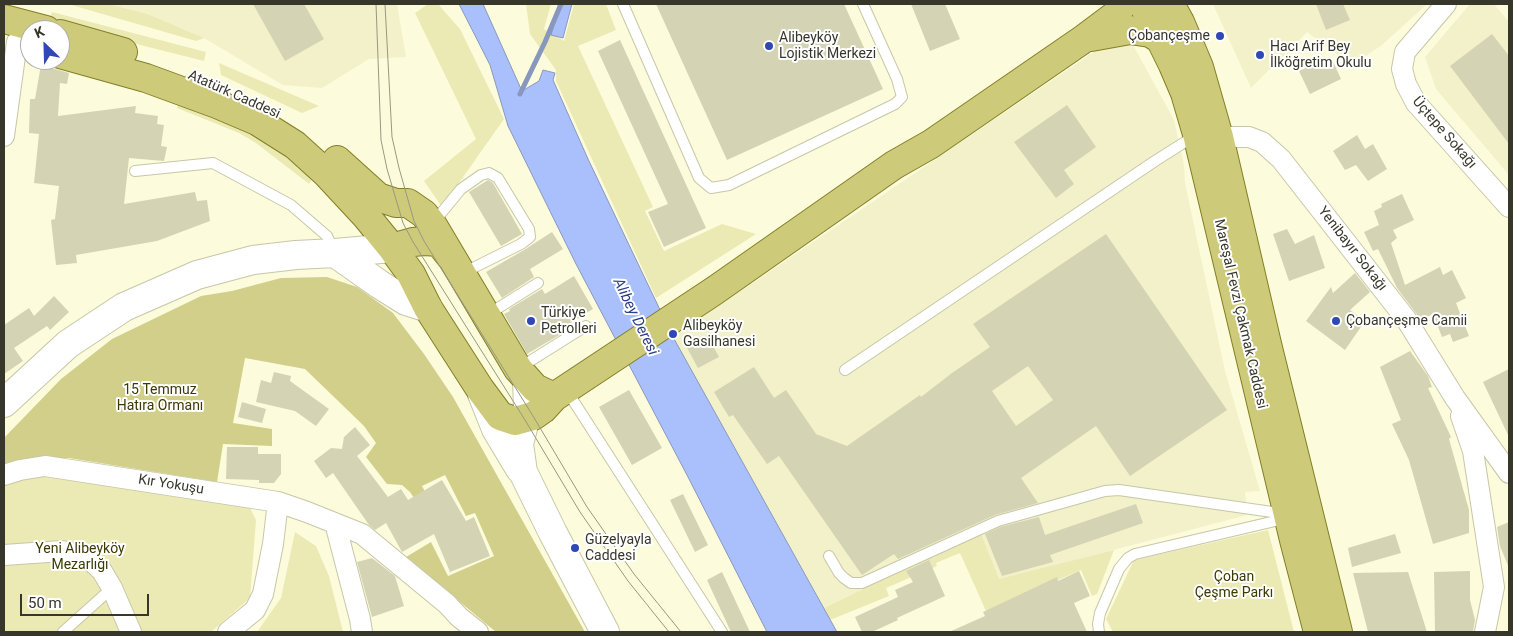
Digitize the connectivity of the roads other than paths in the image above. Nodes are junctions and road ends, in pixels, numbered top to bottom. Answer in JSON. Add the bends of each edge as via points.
{"nodes":[{"id":1,"x":623,"y":4,"type":"edge"},
{"id":2,"x":863,"y":4,"type":"edge"},
{"id":3,"x":1099,"y":4,"type":"edge"},
{"id":4,"x":1122,"y":4,"type":"edge"},
{"id":5,"x":1143,"y":4,"type":"edge"},
{"id":6,"x":1170,"y":4,"type":"edge"},
{"id":7,"x":1446,"y":4,"type":"edge"},
{"id":8,"x":14,"y":36,"type":"edge"},
{"id":9,"x":70,"y":37,"type":"edge"},
{"id":10,"x":1084,"y":38,"type":"junction"},
{"id":11,"x":1162,"y":40,"type":"junction"},
{"id":12,"x":70,"y":57,"type":"edge"},
{"id":13,"x":4,"y":136,"type":"edge"},
{"id":14,"x":1208,"y":136,"type":"junction"},
{"id":15,"x":894,"y":165,"type":"junction"},
{"id":16,"x":135,"y":171,"type":"dead end"},
{"id":17,"x":1509,"y":206,"type":"edge"},
{"id":18,"x":432,"y":224,"type":"junction"},
{"id":19,"x":392,"y":248,"type":"junction"},
{"id":20,"x":335,"y":253,"type":"junction"},
{"id":21,"x":459,"y":268,"type":"junction"},
{"id":22,"x":538,"y":283,"type":"dead end"},
{"id":23,"x":428,"y":308,"type":"junction"},
{"id":24,"x":486,"y":315,"type":"junction"},
{"id":25,"x":586,"y":326,"type":"dead end"},
{"id":26,"x":845,"y":370,"type":"dead end"},
{"id":27,"x":522,"y":375,"type":"junction"},
{"id":28,"x":480,"y":390,"type":"junction"},
{"id":29,"x":560,"y":393,"type":"junction"},
{"id":30,"x":1455,"y":398,"type":"junction"},
{"id":31,"x":4,"y":403,"type":"edge"},
{"id":32,"x":525,"y":420,"type":"junction"},
{"id":33,"x":523,"y":472,"type":"junction"},
{"id":34,"x":1509,"y":473,"type":"edge"},
{"id":35,"x":4,"y":475,"type":"edge"},
{"id":36,"x":278,"y":502,"type":"junction"},
{"id":37,"x":1289,"y":518,"type":"junction"},
{"id":38,"x":335,"y":523,"type":"junction"},
{"id":39,"x":4,"y":555,"type":"edge"},
{"id":40,"x":828,"y":556,"type":"dead end"},
{"id":41,"x":112,"y":588,"type":"junction"},
{"id":42,"x":459,"y":625,"type":"edge"},
{"id":43,"x":63,"y":632,"type":"edge"},
{"id":44,"x":131,"y":632,"type":"edge"},
{"id":45,"x":228,"y":632,"type":"edge"},
{"id":46,"x":362,"y":632,"type":"edge"},
{"id":47,"x":478,"y":632,"type":"edge"},
{"id":48,"x":605,"y":632,"type":"edge"},
{"id":49,"x":722,"y":632,"type":"edge"},
{"id":50,"x":1099,"y":632,"type":"edge"},
{"id":51,"x":1318,"y":632,"type":"edge"},
{"id":52,"x":1338,"y":632,"type":"edge"},
{"id":53,"x":1485,"y":632,"type":"edge"}],
"edges":[{"from":1,"to":2,"type":"lane","via":[[700,178],[711,188],[729,185],[895,104],[902,97]]},
{"from":3,"to":15,"type":"main road","via":[[1081,23],[939,122],[908,147]]},
{"from":4,"to":10,"type":"main road","via":[[1117,14]]},
{"from":5,"to":11,"type":"main road","name":"Mareşal Fevzi Çakmak Caddesi"},
{"from":6,"to":14,"type":"main road","name":"Mareşal Fevzi Çakmak Caddesi","via":[[1199,67]]},
{"from":7,"to":17,"type":"street","name":"Üçtepe Sokağı","via":[[1405,52],[1402,69],[1406,84],[1416,103]]},
{"from":8,"to":13,"type":"street"},
{"from":9,"to":18,"type":"main road","name":"Atatürk Caddesi","via":[[144,58],[276,112],[315,138],[378,197],[408,203]]},
{"from":10,"to":11,"type":"main road","via":[[1130,30],[1150,33]]},
{"from":10,"to":15,"type":"main road","via":[[931,144]]},
{"from":11,"to":14,"type":"main road","name":"Mareşal Fevzi Çakmak Caddesi"},
{"from":12,"to":19,"type":"main road","name":"Atatürk Caddesi","via":[[146,78],[217,104],[277,132],[327,174]]},
{"from":14,"to":26,"type":"lane","via":[[1155,161]]},
{"from":14,"to":30,"type":"street","name":"Yenibayır Sokağı","via":[[1249,137],[1262,142],[1281,159],[1406,319]]},
{"from":14,"to":37,"type":"main road","name":"Mareşal Fevzi Çakmak Caddesi"},
{"from":14,"to":52,"type":"main road","name":"Mareşal Fevzi Çakmak Caddesi","via":[[1265,335]]},
{"from":15,"to":29,"type":"main road"},
{"from":16,"to":20,"type":"lane","via":[[214,162],[291,205],[327,236]]},
{"from":18,"to":21,"type":"main road","name":"Atatürk Caddesi"},
{"from":18,"to":21,"type":"lane","via":[[461,189],[481,175],[489,173],[498,178],[530,237],[521,244]]},
{"from":19,"to":20,"type":"main road"},
{"from":19,"to":21,"type":"main road","via":[[413,242],[439,242]]},
{"from":19,"to":23,"type":"main road","name":"Atatürk Caddesi","via":[[412,274]]},
{"from":20,"to":23,"type":"main road","via":[[406,300]]},
{"from":20,"to":31,"type":"main road","via":[[253,260],[197,275],[124,307],[68,344]]},
{"from":21,"to":24,"type":"main road","name":"Atatürk Caddesi"},
{"from":22,"to":24,"type":"lane"},
{"from":23,"to":28,"type":"main road","name":"Atatürk Caddesi"},
{"from":24,"to":27,"type":"main road","name":"Atatürk Caddesi"},
{"from":25,"to":27,"type":"lane"},
{"from":27,"to":29,"type":"main road","name":"Atatürk Caddesi","via":[[535,388]]},
{"from":27,"to":32,"type":"main road","name":"Atatürk Caddesi","via":[[528,408]]},
{"from":28,"to":32,"type":"main road","name":"Atatürk Caddesi","via":[[500,416],[515,422]]},
{"from":28,"to":33,"type":"main road","name":"Atatürk Caddesi","via":[[496,429]]},
{"from":29,"to":32,"type":"main road"},
{"from":29,"to":49,"type":"lane"},
{"from":30,"to":34,"type":"street","name":"Yenibayır Sokağı"},
{"from":30,"to":53,"type":"street","via":[[1473,451],[1494,587]]},
{"from":32,"to":33,"type":"main road","name":"Atatürk Caddesi","via":[[519,444]]},
{"from":33,"to":48,"type":"main road","name":"Atatürk Caddesi"},
{"from":35,"to":36,"type":"street","name":"Kır Yokuşu","via":[[45,466]]},
{"from":36,"to":38,"type":"street","name":"Kır Yokuşu"},
{"from":36,"to":45,"type":"street","via":[[263,594],[255,610]]},
{"from":37,"to":40,"type":"lane","via":[[1272,512],[1119,490],[1105,491],[998,521],[862,583],[851,584]]},
{"from":37,"to":50,"type":"lane","via":[[1128,558],[1119,570],[1100,613]]},
{"from":37,"to":51,"type":"main road","name":"Mareşal Fevzi Çakmak Caddesi"},
{"from":38,"to":42,"type":"street","name":"Kır Yokuşu","via":[[362,534],[447,604]]},
{"from":38,"to":46,"type":"street"},
{"from":39,"to":41,"type":"street","via":[[62,551],[87,557],[102,571]]},
{"from":41,"to":43,"type":"lane"},
{"from":41,"to":44,"type":"street"},
{"from":42,"to":47,"type":"street","name":"Kır Yokuşu"}]}
